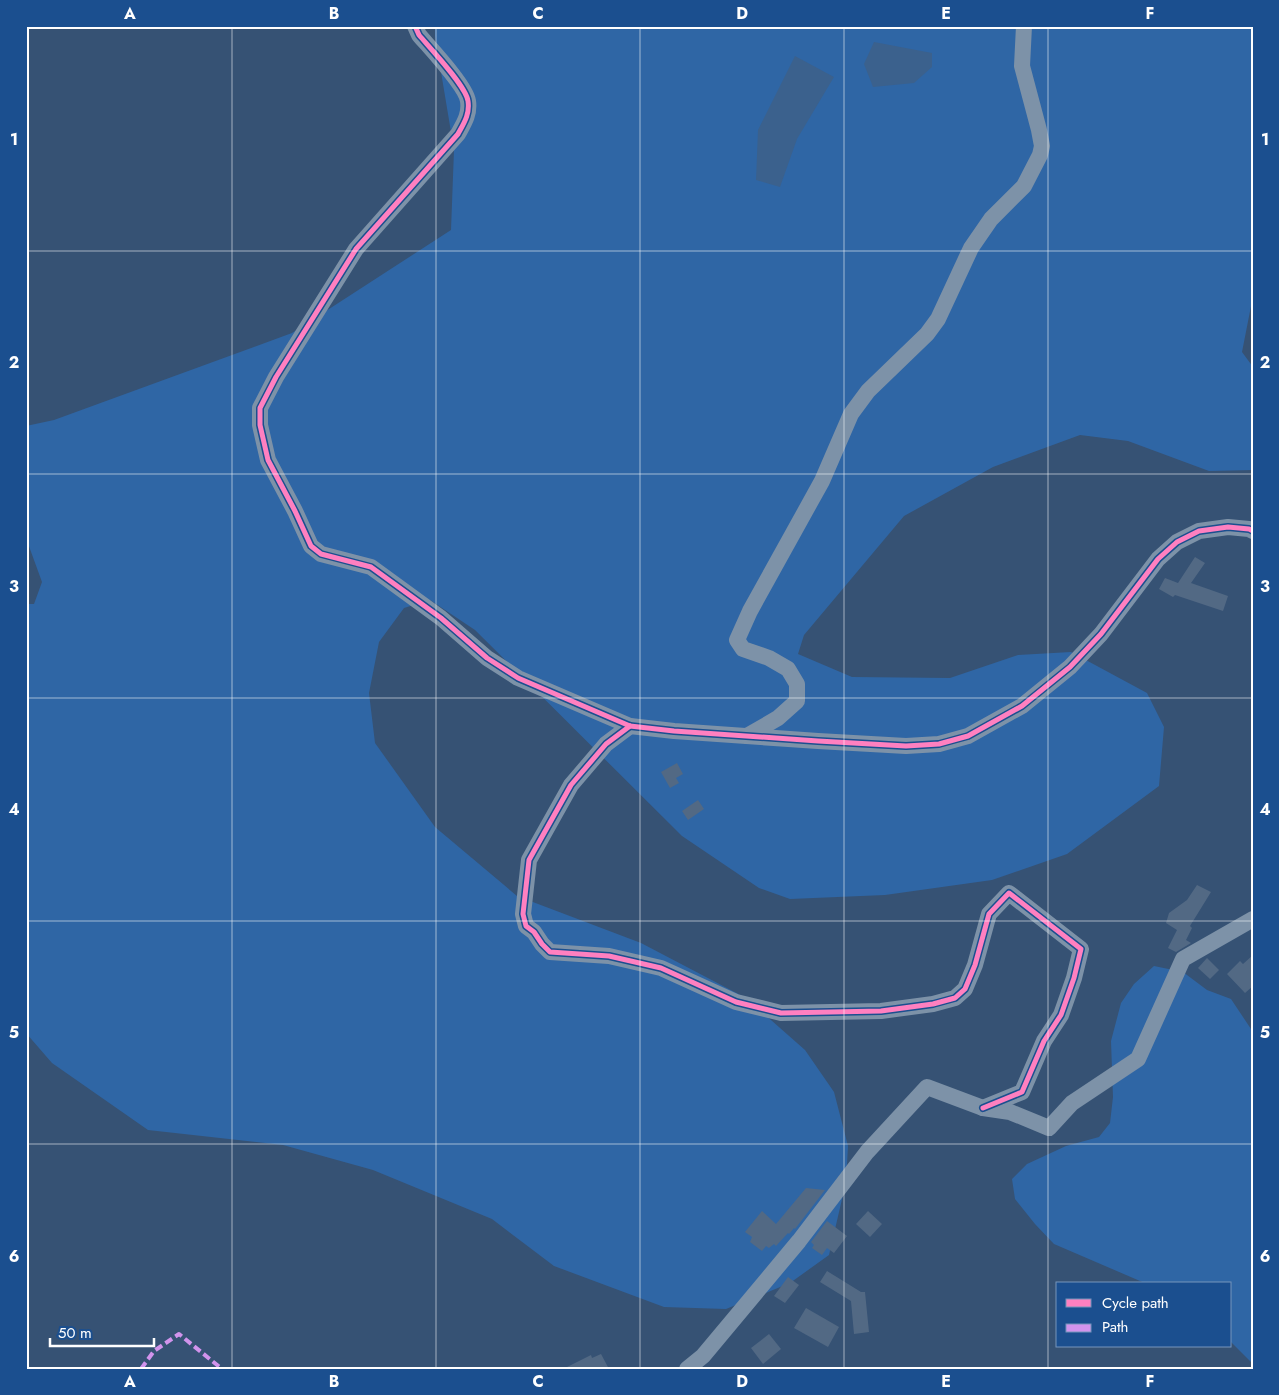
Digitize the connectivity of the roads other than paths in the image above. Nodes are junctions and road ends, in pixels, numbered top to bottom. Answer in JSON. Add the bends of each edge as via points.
{"nodes":[{"id":1,"x":415,"y":26,"type":"edge"},
{"id":2,"x":1024,"y":26,"type":"edge"},
{"id":3,"x":1253,"y":531,"type":"edge"},
{"id":4,"x":630,"y":726,"type":"junction"},
{"id":5,"x":747,"y":736,"type":"junction"},
{"id":6,"x":1253,"y":919,"type":"edge"},
{"id":7,"x":983,"y":1108,"type":"junction"},
{"id":8,"x":687,"y":1369,"type":"edge"}],
"edges":[{"from":1,"to":4,"type":"street","via":[[462,88],[468,100],[468,115],[458,134],[356,249],[276,377],[260,408],[260,425],[268,460],[311,546],[321,554],[371,567],[441,618],[487,658],[518,678]]},
{"from":2,"to":5,"type":"street","via":[[1022,66],[1039,130],[1040,155],[1024,186],[991,219],[971,248],[938,319],[927,334],[868,391],[852,414],[822,481],[750,611],[737,640],[742,649],[769,658],[788,669],[797,684],[797,701],[778,718]]},
{"from":3,"to":5,"type":"street","via":[[1228,527],[1198,531],[1176,542],[1070,667],[1022,706],[968,736],[939,744],[906,746]]},
{"from":4,"to":5,"type":"street"},
{"from":4,"to":7,"type":"street","via":[[606,744],[571,785],[529,860],[523,914],[526,926],[542,944],[550,952],[609,956],[661,968],[736,1002],[780,1013],[881,1011],[933,1004],[955,998],[965,989],[989,914],[1009,893],[1081,949],[1061,1014],[1044,1040],[1022,1092]]},
{"from":6,"to":7,"type":"street","via":[[1183,960],[1138,1059],[1072,1102],[1048,1128],[1010,1112]]},
{"from":7,"to":8,"type":"street","via":[[927,1087],[867,1152],[799,1241],[703,1356]]}]}
